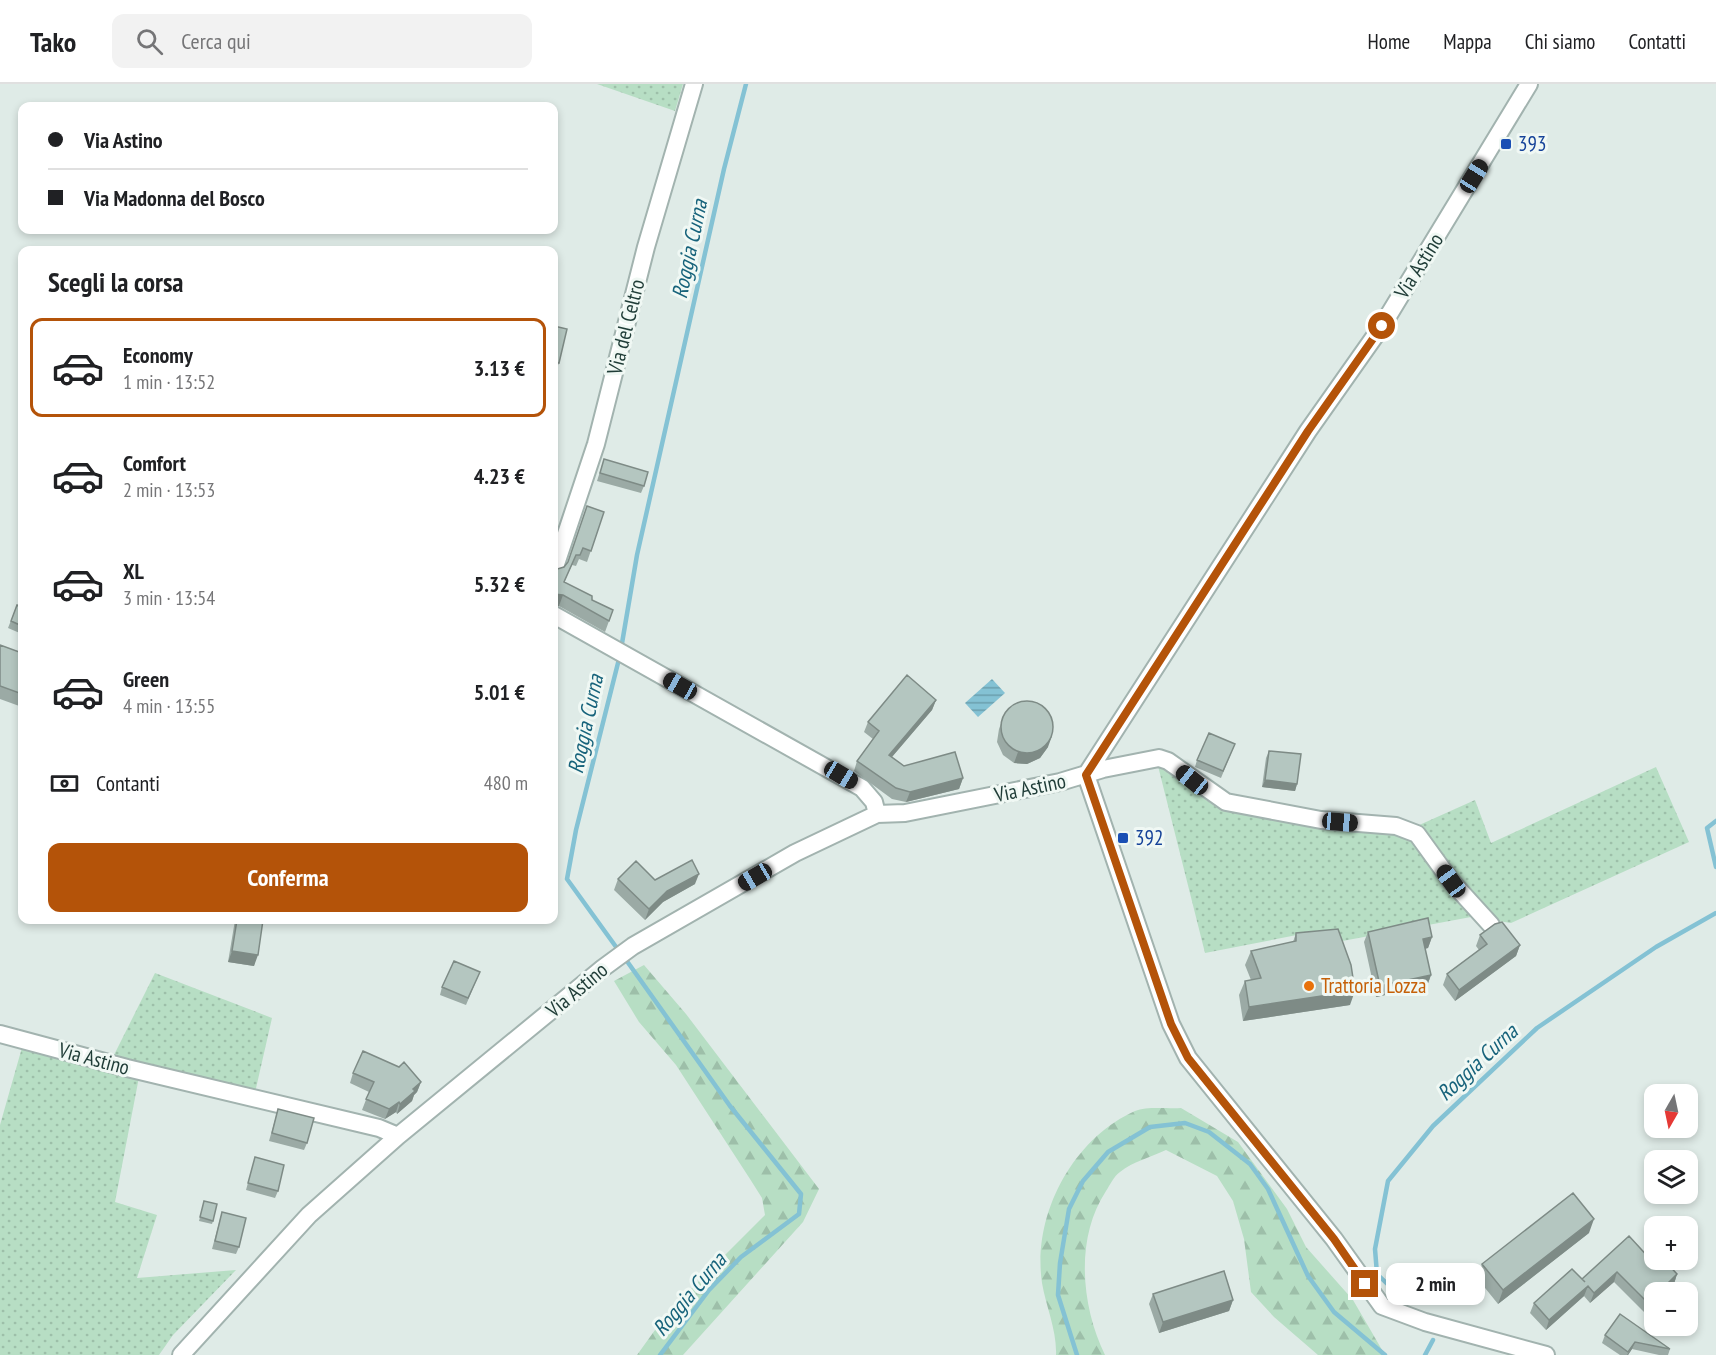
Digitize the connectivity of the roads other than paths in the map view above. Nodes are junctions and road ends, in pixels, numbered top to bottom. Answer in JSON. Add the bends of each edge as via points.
{"nodes":[{"id":1,"x":694,"y":84,"type":"edge"},
{"id":2,"x":1529,"y":84,"type":"edge"},
{"id":3,"x":558,"y":558,"type":"edge"},
{"id":4,"x":558,"y":617,"type":"edge"},
{"id":5,"x":1086,"y":775,"type":"junction"},
{"id":6,"x":877,"y":814,"type":"junction"},
{"id":7,"x":1491,"y":926,"type":"edge"},
{"id":8,"x":0,"y":1034,"type":"edge"},
{"id":9,"x":398,"y":1136,"type":"junction"},
{"id":10,"x":181,"y":1355,"type":"edge"},
{"id":11,"x":1546,"y":1355,"type":"edge"}],
"edges":[{"from":1,"to":3,"type":"street","name":"Via del Celtro","via":[[646,247],[597,444]]},
{"from":2,"to":5,"type":"street","name":"Via Astino","via":[[1382,326],[1308,431]]},
{"from":4,"to":6,"type":"street","via":[[862,788],[874,802]]},
{"from":5,"to":6,"type":"street","name":"Via Astino","via":[[905,813]]},
{"from":5,"to":7,"type":"street","via":[[1160,758],[1226,802],[1322,820],[1396,826],[1416,834]]},
{"from":5,"to":11,"type":"street","via":[[1171,1024],[1188,1058],[1334,1239],[1382,1306],[1425,1322]]},
{"from":6,"to":9,"type":"street","name":"Via Astino","via":[[795,853],[633,946]]},
{"from":8,"to":9,"type":"street","name":"Via Astino","via":[[379,1128]]},
{"from":9,"to":10,"type":"street","name":"Via Astino","via":[[309,1215]]}]}
